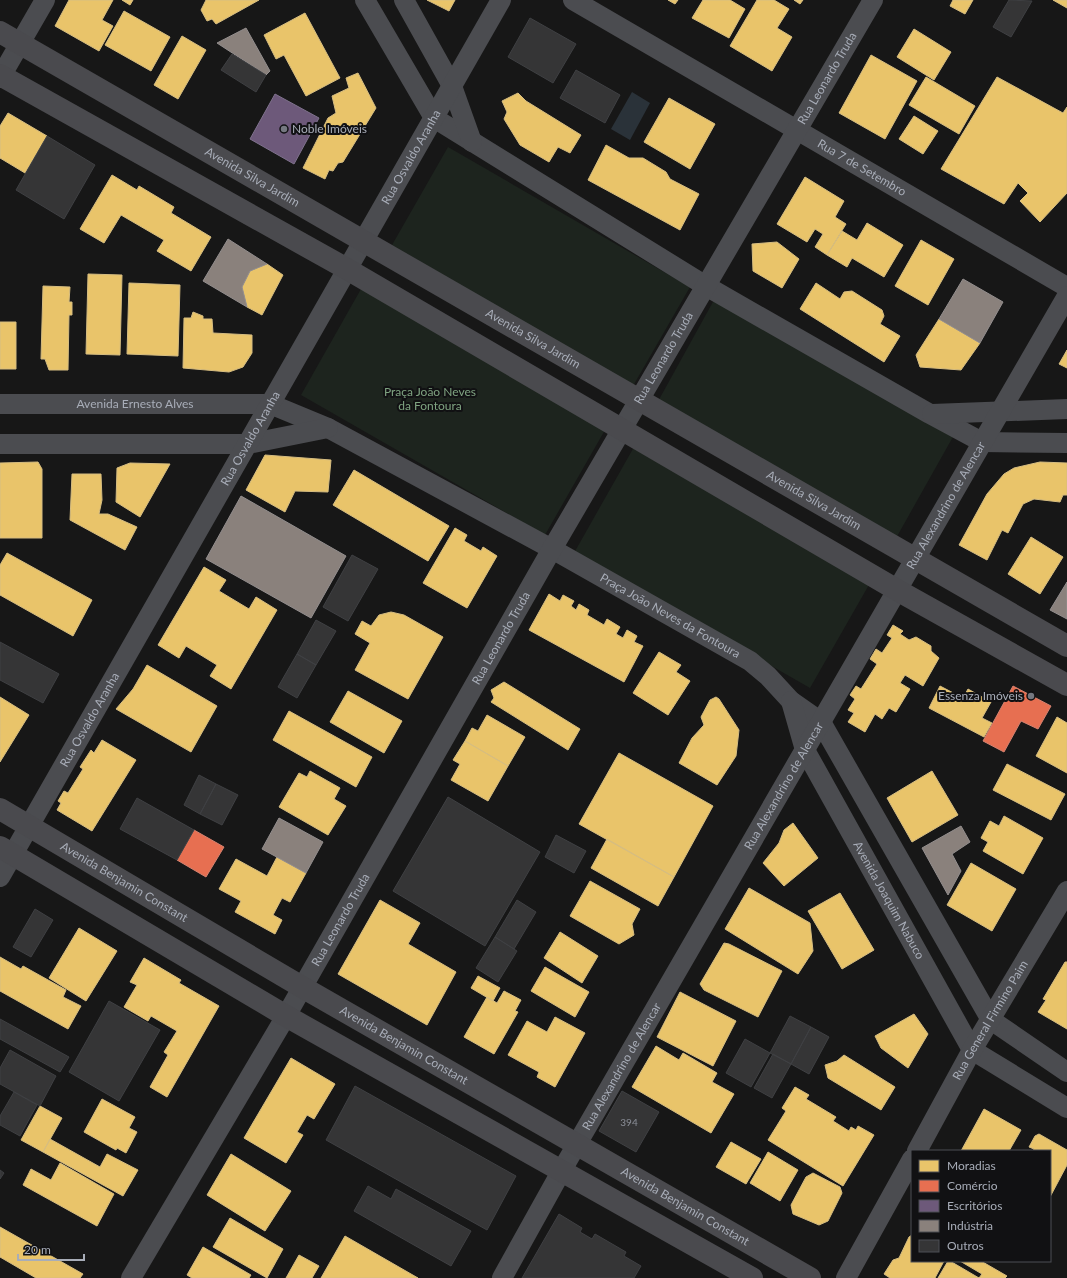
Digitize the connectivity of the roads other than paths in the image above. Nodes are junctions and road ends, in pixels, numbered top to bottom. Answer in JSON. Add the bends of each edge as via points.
{"nodes":[{"id":1,"x":45,"y":0,"type":"edge"},
{"id":2,"x":365,"y":0,"type":"edge"},
{"id":3,"x":404,"y":0,"type":"edge"},
{"id":4,"x":501,"y":0,"type":"edge"},
{"id":5,"x":573,"y":0,"type":"edge"},
{"id":6,"x":873,"y":0,"type":"edge"},
{"id":7,"x":0,"y":32,"type":"edge"},
{"id":8,"x":20,"y":43,"type":"junction"},
{"id":9,"x":0,"y":76,"type":"edge"},
{"id":10,"x":452,"y":86,"type":"junction"},
{"id":11,"x":434,"y":118,"type":"junction"},
{"id":12,"x":797,"y":130,"type":"junction"},
{"id":13,"x":472,"y":142,"type":"junction"},
{"id":14,"x":363,"y":241,"type":"junction"},
{"id":15,"x":347,"y":269,"type":"junction"},
{"id":16,"x":706,"y":286,"type":"junction"},
{"id":17,"x":1067,"y":287,"type":"edge"},
{"id":18,"x":1067,"y":296,"type":"edge"},
{"id":19,"x":639,"y":400,"type":"junction"},
{"id":20,"x":0,"y":404,"type":"edge"},
{"id":21,"x":270,"y":404,"type":"junction"},
{"id":22,"x":1067,"y":409,"type":"edge"},
{"id":23,"x":1000,"y":412,"type":"junction"},
{"id":24,"x":930,"y":414,"type":"junction"},
{"id":25,"x":328,"y":428,"type":"junction"},
{"id":26,"x":622,"y":431,"type":"junction"},
{"id":27,"x":982,"y":442,"type":"junction"},
{"id":28,"x":1067,"y":443,"type":"edge"},
{"id":29,"x":0,"y":444,"type":"edge"},
{"id":30,"x":248,"y":444,"type":"junction"},
{"id":31,"x":552,"y":548,"type":"junction"},
{"id":32,"x":915,"y":558,"type":"junction"},
{"id":33,"x":897,"y":590,"type":"junction"},
{"id":34,"x":1067,"y":646,"type":"edge"},
{"id":35,"x":1067,"y":685,"type":"edge"},
{"id":36,"x":792,"y":701,"type":"junction"},
{"id":37,"x":821,"y":722,"type":"junction"},
{"id":38,"x":805,"y":750,"type":"junction"},
{"id":39,"x":0,"y":809,"type":"edge"},
{"id":40,"x":29,"y":826,"type":"junction"},
{"id":41,"x":6,"y":851,"type":"edge"},
{"id":42,"x":0,"y":877,"type":"edge"},
{"id":43,"x":1067,"y":891,"type":"edge"},
{"id":44,"x":302,"y":987,"type":"junction"},
{"id":45,"x":286,"y":1016,"type":"junction"},
{"id":46,"x":991,"y":1020,"type":"junction"},
{"id":47,"x":972,"y":1050,"type":"junction"},
{"id":48,"x":1067,"y":1072,"type":"edge"},
{"id":49,"x":1067,"y":1108,"type":"edge"},
{"id":50,"x":577,"y":1144,"type":"junction"},
{"id":51,"x":918,"y":1150,"type":"edge"},
{"id":52,"x":911,"y":1161,"type":"edge"},
{"id":53,"x":562,"y":1170,"type":"junction"},
{"id":54,"x":131,"y":1278,"type":"edge"},
{"id":55,"x":502,"y":1278,"type":"edge"},
{"id":56,"x":752,"y":1278,"type":"edge"},
{"id":57,"x":810,"y":1278,"type":"edge"},
{"id":58,"x":846,"y":1278,"type":"edge"}],
"edges":[{"from":1,"to":8,"type":"street"},
{"from":2,"to":11,"type":"street"},
{"from":3,"to":10,"type":"street"},
{"from":4,"to":10,"type":"street","name":"Rua Osvaldo Aranha"},
{"from":5,"to":12,"type":"street","name":"Rua 7 de Setembro"},
{"from":6,"to":12,"type":"street","name":"Rua Leonardo Truda"},
{"from":7,"to":8,"type":"street","name":"Avenida Silva Jardim"},
{"from":8,"to":9,"type":"street"},
{"from":8,"to":14,"type":"street","name":"Avenida Silva Jardim"},
{"from":9,"to":15,"type":"street"},
{"from":10,"to":11,"type":"street","name":"Rua Osvaldo Aranha"},
{"from":10,"to":13,"type":"street"},
{"from":11,"to":13,"type":"street"},
{"from":11,"to":14,"type":"street","name":"Rua Osvaldo Aranha"},
{"from":12,"to":16,"type":"street","name":"Rua Leonardo Truda"},
{"from":12,"to":17,"type":"street","name":"Rua 7 de Setembro"},
{"from":13,"to":16,"type":"street"},
{"from":14,"to":15,"type":"street","name":"Rua Osvaldo Aranha"},
{"from":14,"to":19,"type":"street","name":"Avenida Silva Jardim"},
{"from":15,"to":21,"type":"street","name":"Rua Osvaldo Aranha"},
{"from":15,"to":26,"type":"street"},
{"from":16,"to":19,"type":"street","name":"Rua Leonardo Truda"},
{"from":16,"to":24,"type":"street"},
{"from":18,"to":23,"type":"street","name":"Rua Alexandrino de Alencar"},
{"from":19,"to":26,"type":"street","name":"Rua Leonardo Truda"},
{"from":19,"to":32,"type":"street","name":"Avenida Silva Jardim"},
{"from":20,"to":21,"type":"street","name":"Avenida Ernesto Alves"},
{"from":21,"to":25,"type":"street","name":"Praça João Neves da Fontoura"},
{"from":21,"to":30,"type":"street","name":"Rua Osvaldo Aranha"},
{"from":22,"to":23,"type":"street"},
{"from":23,"to":24,"type":"street"},
{"from":23,"to":27,"type":"street","name":"Rua Alexandrino de Alencar"},
{"from":24,"to":27,"type":"street"},
{"from":25,"to":30,"type":"street"},
{"from":25,"to":31,"type":"street","name":"Praça João Neves da Fontoura"},
{"from":26,"to":31,"type":"street","name":"Rua Leonardo Truda"},
{"from":26,"to":33,"type":"street"},
{"from":27,"to":28,"type":"street"},
{"from":27,"to":32,"type":"street","name":"Rua Alexandrino de Alencar"},
{"from":29,"to":30,"type":"street"},
{"from":30,"to":40,"type":"street","name":"Rua Osvaldo Aranha"},
{"from":31,"to":36,"type":"street","name":"Praça João Neves da Fontoura","via":[[750,661]]},
{"from":31,"to":44,"type":"street","name":"Rua Leonardo Truda"},
{"from":32,"to":33,"type":"street","name":"Rua Alexandrino de Alencar"},
{"from":32,"to":34,"type":"street","name":"Avenida Silva Jardim"},
{"from":33,"to":35,"type":"street"},
{"from":33,"to":37,"type":"street","name":"Rua Alexandrino de Alencar"},
{"from":36,"to":37,"type":"street","name":"Praça João Neves da Fontoura"},
{"from":36,"to":38,"type":"street","name":"Praça João Neves da Fontoura"},
{"from":37,"to":38,"type":"street","name":"Rua Alexandrino de Alencar"},
{"from":37,"to":46,"type":"street"},
{"from":38,"to":47,"type":"street","name":"Avenida Joaquim Nabuco"},
{"from":38,"to":50,"type":"street","name":"Rua Alexandrino de Alencar"},
{"from":39,"to":40,"type":"street","name":"Avenida Benjamin Constant"},
{"from":40,"to":41,"type":"street","name":"Rua Osvaldo Aranha"},
{"from":40,"to":44,"type":"street","name":"Avenida Benjamin Constant"},
{"from":41,"to":42,"type":"street","name":"Rua Osvaldo Aranha"},
{"from":41,"to":45,"type":"street"},
{"from":43,"to":46,"type":"street","name":"Rua General Firmino Paim"},
{"from":44,"to":45,"type":"street","name":"Rua Leonardo Truda"},
{"from":44,"to":50,"type":"street","name":"Avenida Benjamin Constant"},
{"from":45,"to":53,"type":"street"},
{"from":45,"to":54,"type":"street","name":"Rua Leonardo Truda"},
{"from":46,"to":47,"type":"street","name":"Rua General Firmino Paim"},
{"from":46,"to":48,"type":"street"},
{"from":47,"to":49,"type":"street"},
{"from":47,"to":51,"type":"street","name":"Rua General Firmino Paim"},
{"from":50,"to":53,"type":"street","name":"Rua Alexandrino de Alencar"},
{"from":50,"to":57,"type":"street","name":"Avenida Benjamin Constant"},
{"from":52,"to":58,"type":"street"},
{"from":53,"to":55,"type":"street","name":"Rua Alexandrino de Alencar"},
{"from":53,"to":56,"type":"street"}]}
